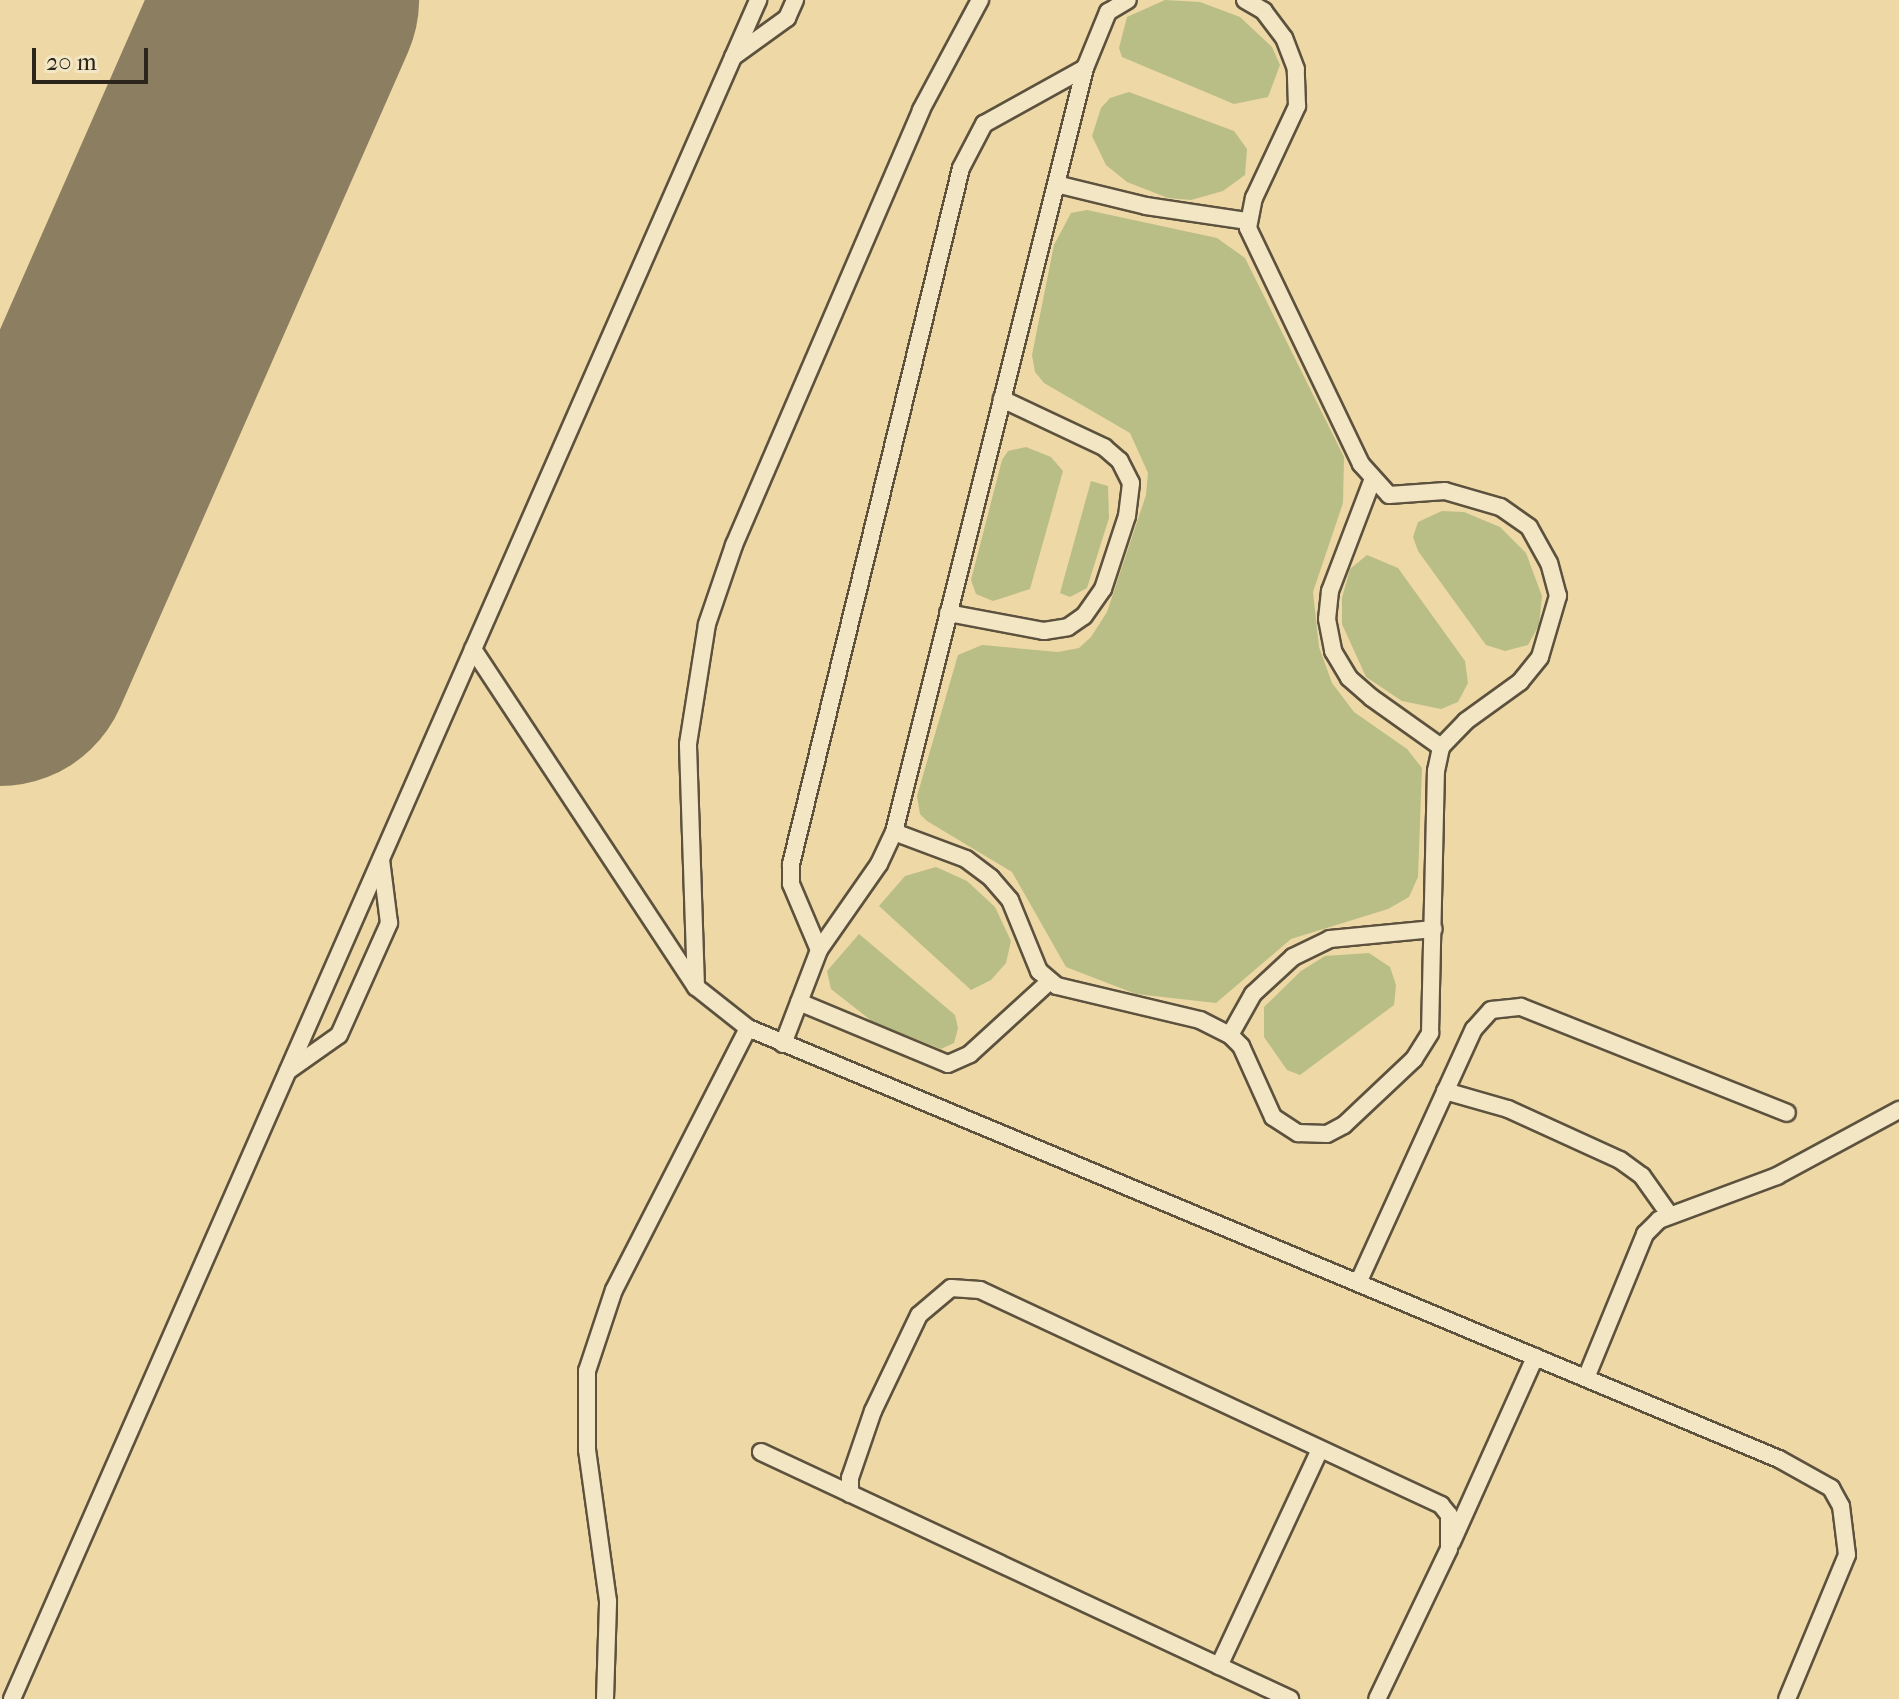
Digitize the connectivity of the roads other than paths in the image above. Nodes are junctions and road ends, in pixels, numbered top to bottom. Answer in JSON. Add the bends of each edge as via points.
{"nodes":[{"id":1,"x":758,"y":0,"type":"edge"},
{"id":2,"x":795,"y":0,"type":"edge"},
{"id":3,"x":980,"y":0,"type":"edge"},
{"id":4,"x":1128,"y":0,"type":"edge"},
{"id":5,"x":1245,"y":0,"type":"edge"},
{"id":6,"x":732,"y":58,"type":"junction"},
{"id":7,"x":1085,"y":68,"type":"junction"},
{"id":8,"x":1056,"y":184,"type":"junction"},
{"id":9,"x":1248,"y":221,"type":"junction"},
{"id":10,"x":1002,"y":399,"type":"junction"},
{"id":11,"x":1372,"y":481,"type":"junction"},
{"id":12,"x":948,"y":613,"type":"junction"},
{"id":13,"x":473,"y":649,"type":"junction"},
{"id":14,"x":1441,"y":747,"type":"junction"},
{"id":15,"x":894,"y":832,"type":"junction"},
{"id":16,"x":381,"y":857,"type":"junction"},
{"id":17,"x":1434,"y":929,"type":"junction"},
{"id":18,"x":819,"y":950,"type":"junction"},
{"id":19,"x":1050,"y":981,"type":"junction"},
{"id":20,"x":696,"y":987,"type":"junction"},
{"id":21,"x":799,"y":1002,"type":"junction"},
{"id":22,"x":748,"y":1028,"type":"junction"},
{"id":23,"x":1230,"y":1035,"type":"junction"},
{"id":24,"x":783,"y":1044,"type":"junction"},
{"id":25,"x":287,"y":1072,"type":"junction"},
{"id":26,"x":1445,"y":1091,"type":"junction"},
{"id":27,"x":1899,"y":1110,"type":"edge"},
{"id":28,"x":1787,"y":1113,"type":"dead end"},
{"id":29,"x":1669,"y":1214,"type":"junction"},
{"id":30,"x":1358,"y":1283,"type":"junction"},
{"id":31,"x":1535,"y":1357,"type":"junction"},
{"id":32,"x":1586,"y":1378,"type":"junction"},
{"id":33,"x":1320,"y":1449,"type":"junction"},
{"id":34,"x":761,"y":1452,"type":"dead end"},
{"id":35,"x":850,"y":1494,"type":"junction"},
{"id":36,"x":1449,"y":1549,"type":"junction"},
{"id":37,"x":1219,"y":1666,"type":"junction"},
{"id":38,"x":12,"y":1699,"type":"edge"},
{"id":39,"x":605,"y":1699,"type":"edge"},
{"id":40,"x":1290,"y":1699,"type":"edge"},
{"id":41,"x":1377,"y":1699,"type":"edge"},
{"id":42,"x":1787,"y":1699,"type":"edge"}],
"edges":[{"from":1,"to":6,"type":"lane"},
{"from":2,"to":6,"type":"lane","via":[[787,18]]},
{"from":3,"to":20,"type":"lane","via":[[921,110],[734,545],[707,624],[688,744]]},
{"from":4,"to":7,"type":"lane","via":[[1108,12]]},
{"from":5,"to":9,"type":"lane","via":[[1264,11],[1284,38],[1296,69],[1297,106]]},
{"from":6,"to":13,"type":"lane"},
{"from":7,"to":8,"type":"lane"},
{"from":7,"to":18,"type":"lane","via":[[984,124],[961,168],[791,864],[791,884]]},
{"from":8,"to":9,"type":"lane","via":[[1146,206]]},
{"from":8,"to":10,"type":"lane"},
{"from":9,"to":11,"type":"lane","via":[[1252,240]]},
{"from":10,"to":12,"type":"lane"},
{"from":10,"to":12,"type":"lane","via":[[1104,447],[1120,461],[1131,483],[1127,516],[1103,589],[1084,616],[1068,627],[1044,631]]},
{"from":11,"to":14,"type":"lane","via":[[1330,591],[1327,619],[1333,651],[1360,688]]},
{"from":11,"to":14,"type":"lane","via":[[1401,498],[1445,491],[1500,507],[1529,527],[1549,563],[1558,596],[1556,617],[1540,657],[1520,682],[1466,721]]},
{"from":12,"to":15,"type":"lane"},
{"from":13,"to":16,"type":"lane"},
{"from":13,"to":20,"type":"lane"},
{"from":14,"to":17,"type":"lane","via":[[1436,771]]},
{"from":15,"to":18,"type":"lane","via":[[879,864]]},
{"from":15,"to":19,"type":"lane","via":[[966,859],[991,878],[1010,900],[1025,949]]},
{"from":16,"to":25,"type":"lane"},
{"from":16,"to":25,"type":"lane","via":[[389,923],[339,1035]]},
{"from":17,"to":23,"type":"lane","via":[[1330,939],[1293,957],[1253,994]]},
{"from":17,"to":23,"type":"lane","via":[[1430,1033],[1414,1059],[1336,1130],[1314,1136],[1286,1128],[1273,1117],[1241,1046]]},
{"from":18,"to":21,"type":"lane"},
{"from":19,"to":21,"type":"lane","via":[[970,1054],[948,1064]]},
{"from":19,"to":23,"type":"lane","via":[[1086,997],[1200,1020]]},
{"from":20,"to":22,"type":"lane"},
{"from":21,"to":24,"type":"lane"},
{"from":22,"to":24,"type":"lane"},
{"from":22,"to":39,"type":"lane","via":[[614,1290],[592,1345],[584,1404],[608,1601]]},
{"from":24,"to":30,"type":"lane"},
{"from":25,"to":38,"type":"lane"},
{"from":26,"to":28,"type":"lane","via":[[1480,1018],[1504,1005],[1521,1007]]},
{"from":26,"to":29,"type":"lane","via":[[1508,1109],[1620,1160],[1642,1176]]},
{"from":26,"to":30,"type":"lane"},
{"from":27,"to":29,"type":"lane","via":[[1777,1176]]},
{"from":29,"to":32,"type":"lane","via":[[1645,1234]]},
{"from":30,"to":31,"type":"lane"},
{"from":31,"to":32,"type":"lane"},
{"from":31,"to":36,"type":"lane"},
{"from":32,"to":42,"type":"lane","via":[[1779,1459],[1831,1488],[1841,1506],[1847,1555]]},
{"from":33,"to":35,"type":"lane","via":[[962,1285],[936,1297],[919,1315],[873,1411],[850,1478]]},
{"from":33,"to":36,"type":"lane","via":[[1441,1505],[1449,1515]]},
{"from":33,"to":37,"type":"lane"},
{"from":34,"to":35,"type":"lane"},
{"from":35,"to":37,"type":"lane"},
{"from":36,"to":41,"type":"lane"},
{"from":37,"to":40,"type":"lane"}]}
